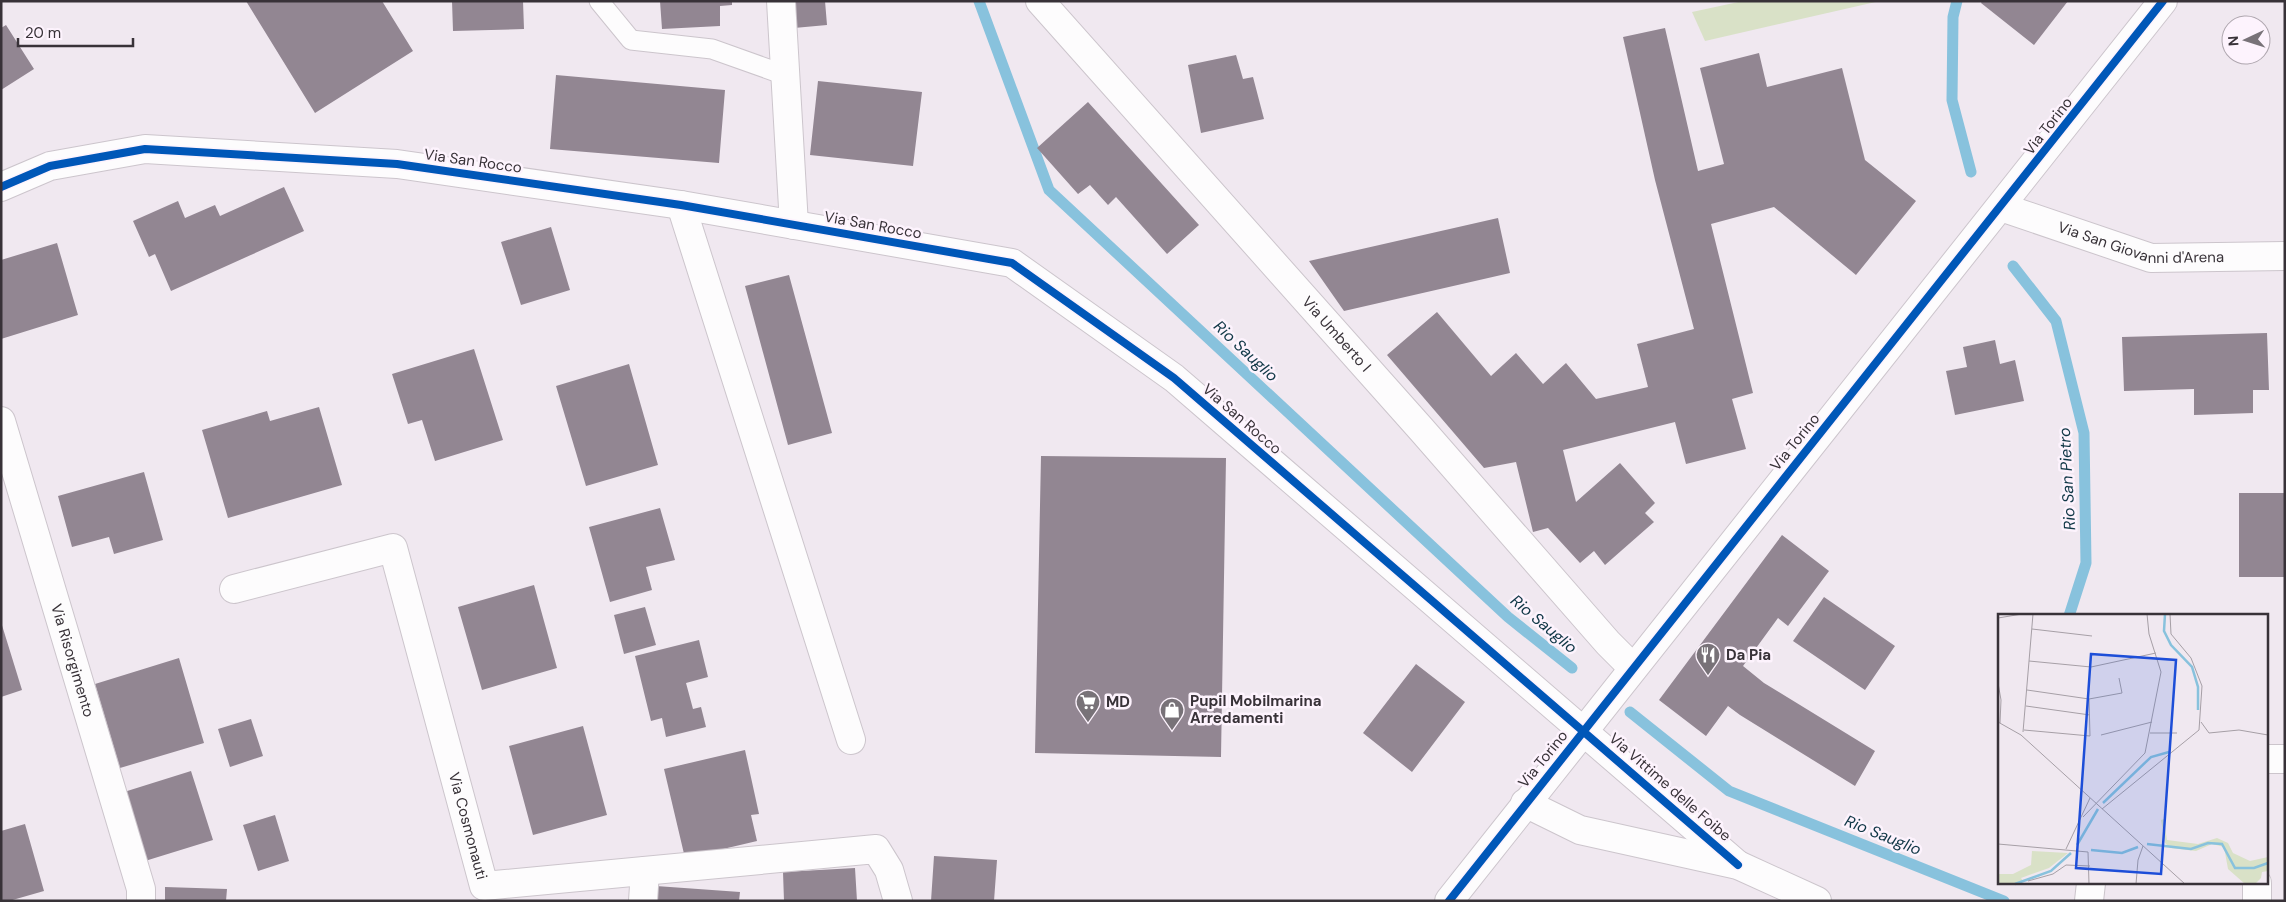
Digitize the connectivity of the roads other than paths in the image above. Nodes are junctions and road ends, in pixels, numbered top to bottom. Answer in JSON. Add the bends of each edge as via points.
{"nodes":[{"id":1,"x":599,"y":1,"type":"edge"},
{"id":2,"x":781,"y":1,"type":"edge"},
{"id":3,"x":1040,"y":1,"type":"edge"},
{"id":4,"x":2163,"y":1,"type":"edge"},
{"id":5,"x":785,"y":75,"type":"junction"},
{"id":6,"x":1,"y":187,"type":"edge"},
{"id":7,"x":681,"y":205,"type":"junction"},
{"id":8,"x":2001,"y":207,"type":"junction"},
{"id":9,"x":794,"y":225,"type":"junction"},
{"id":10,"x":2285,"y":256,"type":"edge"},
{"id":11,"x":1,"y":422,"type":"edge"},
{"id":12,"x":234,"y":589,"type":"dead end"},
{"id":13,"x":1633,"y":668,"type":"junction"},
{"id":14,"x":1584,"y":730,"type":"junction"},
{"id":15,"x":851,"y":740,"type":"dead end"},
{"id":16,"x":2268,"y":759,"type":"edge"},
{"id":17,"x":2285,"y":759,"type":"edge"},
{"id":18,"x":1525,"y":803,"type":"junction"},
{"id":19,"x":1738,"y":865,"type":"junction"},
{"id":20,"x":645,"y":872,"type":"junction"},
{"id":21,"x":2091,"y":884,"type":"edge"},
{"id":22,"x":2257,"y":884,"type":"edge"},
{"id":23,"x":483,"y":894,"type":"edge"},
{"id":24,"x":141,"y":901,"type":"edge"},
{"id":25,"x":643,"y":901,"type":"edge"},
{"id":26,"x":898,"y":901,"type":"edge"},
{"id":27,"x":1450,"y":901,"type":"edge"},
{"id":28,"x":1817,"y":901,"type":"edge"},
{"id":29,"x":2089,"y":901,"type":"edge"},
{"id":30,"x":2257,"y":901,"type":"edge"}],
"edges":[{"from":1,"to":5,"type":"lane","via":[[631,40],[712,49]]},
{"from":2,"to":5,"type":"street"},
{"from":3,"to":13,"type":"street","name":"Via Umberto I"},
{"from":4,"to":8,"type":"street","name":"Via Torino"},
{"from":5,"to":9,"type":"street"},
{"from":6,"to":7,"type":"street","name":"Via San Rocco","via":[[50,166],[145,148],[397,164]]},
{"from":7,"to":9,"type":"street","name":"Via San Rocco"},
{"from":7,"to":15,"type":"street"},
{"from":8,"to":10,"type":"street","name":"Via San Giovanni d'Arena","via":[[2151,258]]},
{"from":8,"to":13,"type":"street","name":"Via Torino"},
{"from":9,"to":14,"type":"street","name":"Via San Rocco","via":[[1012,262],[1174,378]]},
{"from":11,"to":24,"type":"street","name":"Via Risorgimento","via":[[141,889]]},
{"from":12,"to":23,"type":"street","name":"Via Cosmonauti","via":[[392,548]]},
{"from":13,"to":14,"type":"street","name":"Via Torino"},
{"from":14,"to":18,"type":"street","name":"Via Torino"},
{"from":14,"to":19,"type":"street","name":"Via Vittime delle Foibe"},
{"from":16,"to":17,"type":"street"},
{"from":18,"to":19,"type":"street","name":"Via Vittime delle Foibe","via":[[1580,830]]},
{"from":18,"to":27,"type":"street","name":"Via Torino"},
{"from":19,"to":28,"type":"street","name":"Via Vittime delle Foibe"},
{"from":20,"to":23,"type":"street","name":"Via Cosmonauti"},
{"from":20,"to":25,"type":"street"},
{"from":20,"to":26,"type":"street","name":"Via Cosmonauti","via":[[876,849],[889,870]]},
{"from":21,"to":29,"type":"street"},
{"from":22,"to":30,"type":"street"}]}
